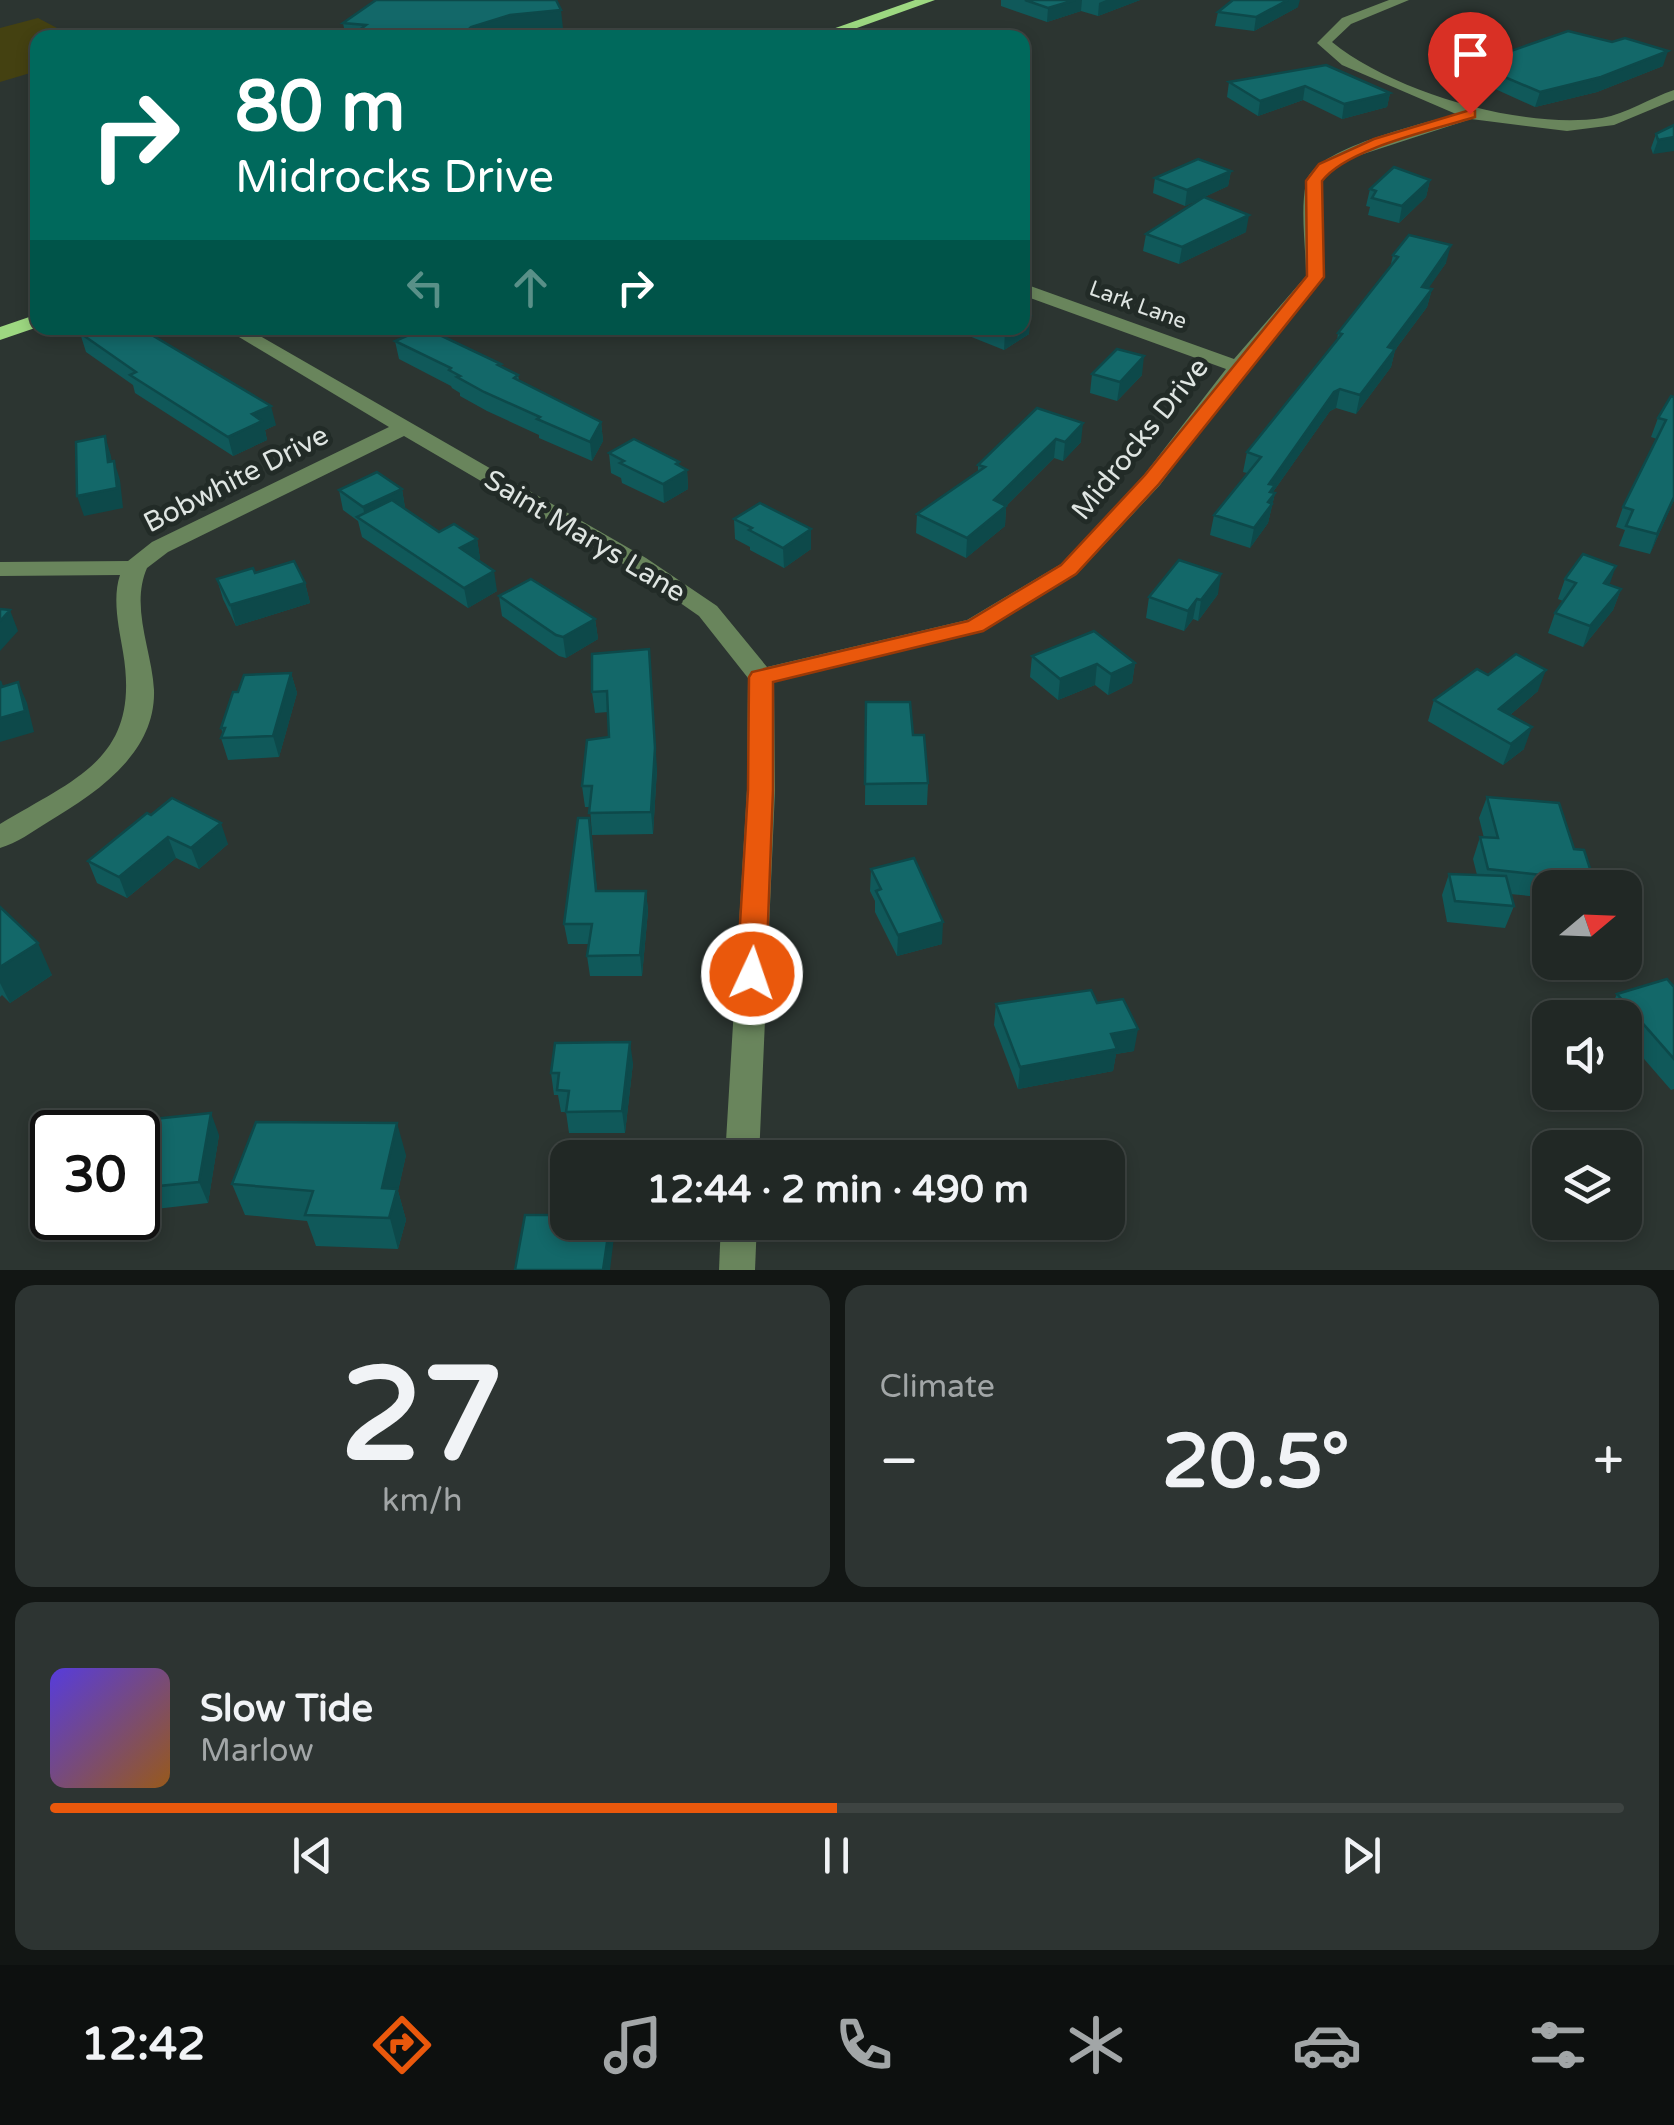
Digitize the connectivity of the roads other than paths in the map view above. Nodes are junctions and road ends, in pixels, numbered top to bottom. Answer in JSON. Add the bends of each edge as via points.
{"nodes":[{"id":1,"x":928,"y":0,"type":"edge"},
{"id":2,"x":1402,"y":0,"type":"edge"},
{"id":3,"x":838,"y":30,"type":"edge"},
{"id":4,"x":1674,"y":95,"type":"edge"},
{"id":5,"x":1470,"y":114,"type":"junction"},
{"id":6,"x":1030,"y":291,"type":"edge"},
{"id":7,"x":30,"y":323,"type":"edge"},
{"id":8,"x":0,"y":334,"type":"edge"},
{"id":9,"x":245,"y":335,"type":"edge"},
{"id":10,"x":1238,"y":367,"type":"junction"},
{"id":11,"x":402,"y":429,"type":"junction"},
{"id":12,"x":134,"y":568,"type":"junction"},
{"id":13,"x":0,"y":569,"type":"edge"},
{"id":14,"x":761,"y":677,"type":"junction"},
{"id":15,"x":0,"y":838,"type":"edge"},
{"id":16,"x":743,"y":1140,"type":"edge"},
{"id":17,"x":738,"y":1240,"type":"edge"},
{"id":18,"x":737,"y":1270,"type":"edge"}],
"edges":[{"from":1,"to":3,"type":"main road"},
{"from":2,"to":5,"type":"street","via":[[1358,16],[1328,33],[1324,44],[1346,62]]},
{"from":4,"to":5,"type":"street","name":"Midrocks Drive","via":[[1609,122],[1567,126]]},
{"from":5,"to":10,"type":"street","name":"Midrocks Drive","via":[[1379,142],[1324,168],[1314,181],[1315,277]]},
{"from":6,"to":10,"type":"street","name":"Lark Lane"},
{"from":7,"to":8,"type":"main road"},
{"from":9,"to":11,"type":"street","name":"Saint Marys Lane"},
{"from":10,"to":14,"type":"street","name":"Midrocks Drive","via":[[1109,529],[1069,569],[975,626]]},
{"from":11,"to":12,"type":"street","name":"Bobwhite Drive","via":[[160,547]]},
{"from":11,"to":14,"type":"street","name":"Saint Marys Lane","via":[[638,563],[708,611]]},
{"from":12,"to":13,"type":"street"},
{"from":12,"to":15,"type":"street","name":"Bobwhite Drive","via":[[128,598],[142,690],[137,726],[105,770]]},
{"from":14,"to":16,"type":"street"},
{"from":17,"to":18,"type":"street"}]}
